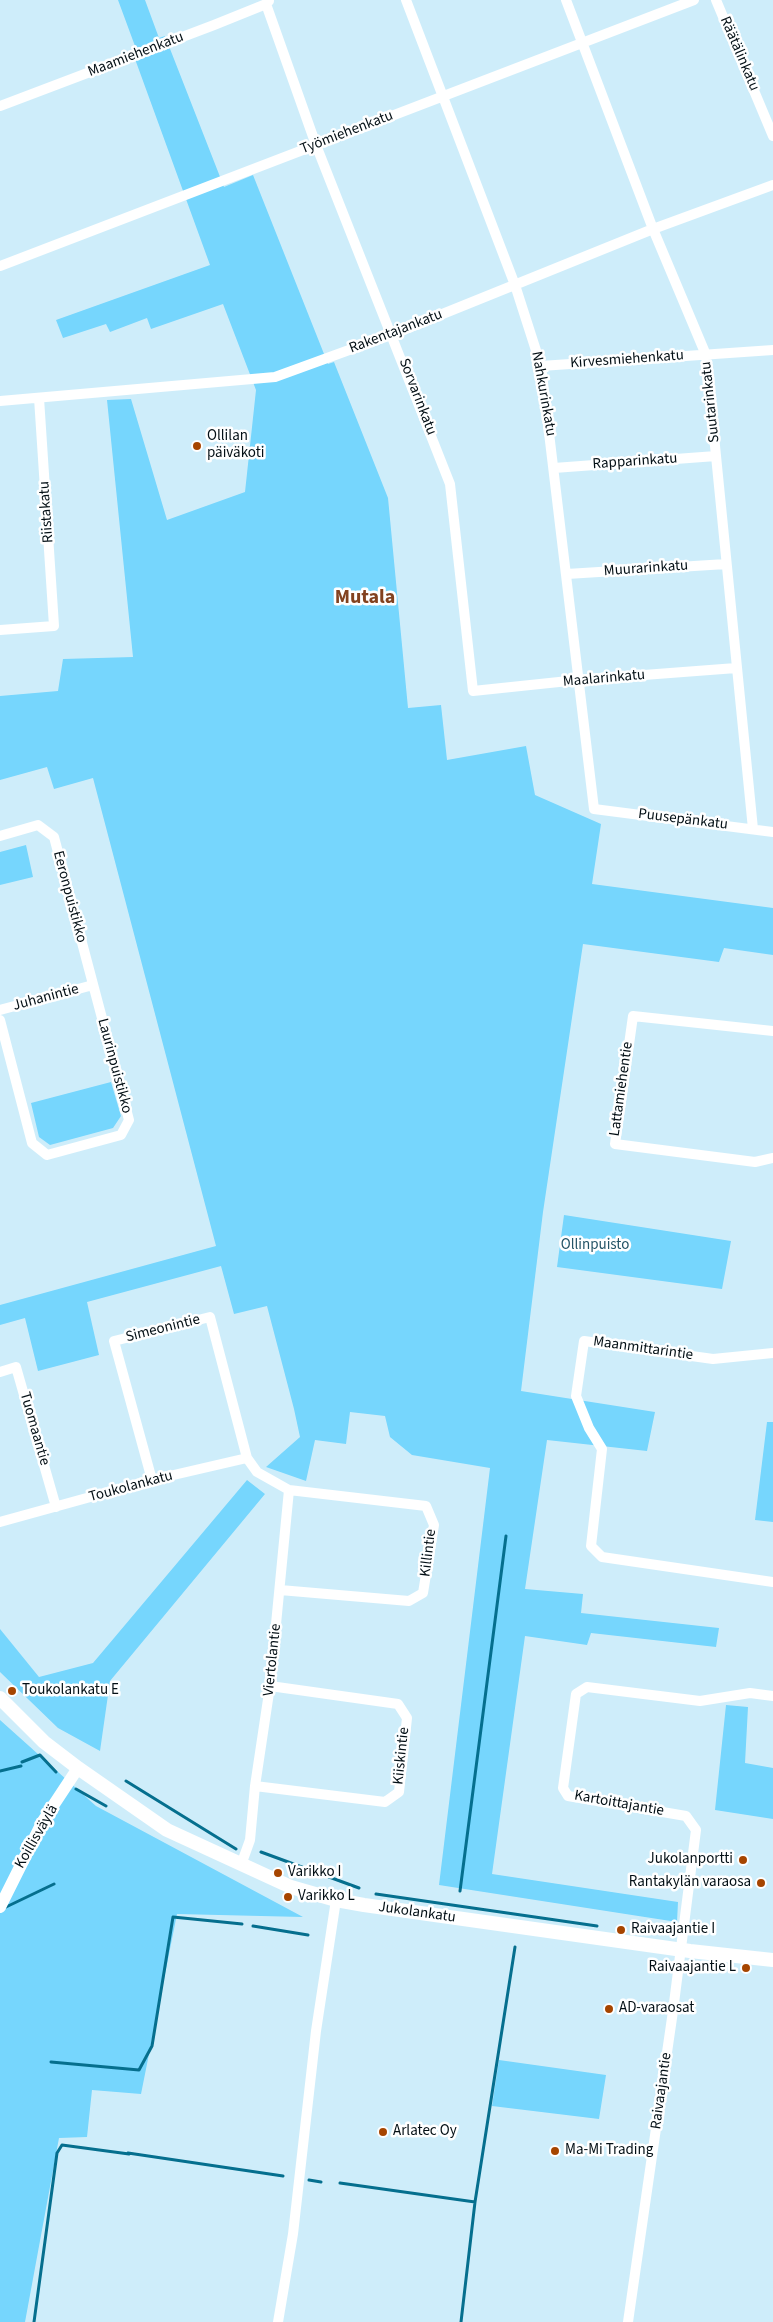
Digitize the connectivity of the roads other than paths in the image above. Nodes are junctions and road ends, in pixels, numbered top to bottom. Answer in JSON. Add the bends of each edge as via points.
{"nodes":[{"id":1,"x":406,"y":0,"type":"edge"},
{"id":2,"x":566,"y":0,"type":"edge"},
{"id":3,"x":694,"y":0,"type":"edge"},
{"id":4,"x":716,"y":0,"type":"edge"},
{"id":5,"x":268,"y":2,"type":"edge"},
{"id":6,"x":583,"y":42,"type":"junction"},
{"id":7,"x":442,"y":97,"type":"junction"},
{"id":8,"x":0,"y":106,"type":"edge"},
{"id":9,"x":773,"y":136,"type":"edge"},
{"id":10,"x":316,"y":145,"type":"junction"},
{"id":11,"x":773,"y":185,"type":"edge"},
{"id":12,"x":653,"y":229,"type":"junction"},
{"id":13,"x":0,"y":266,"type":"edge"},
{"id":14,"x":515,"y":285,"type":"junction"},
{"id":15,"x":393,"y":334,"type":"junction"},
{"id":16,"x":773,"y":350,"type":"edge"},
{"id":17,"x":706,"y":354,"type":"junction"},
{"id":18,"x":541,"y":366,"type":"junction"},
{"id":19,"x":39,"y":398,"type":"junction"},
{"id":20,"x":0,"y":401,"type":"edge"},
{"id":21,"x":716,"y":456,"type":"junction"},
{"id":22,"x":554,"y":468,"type":"junction"},
{"id":23,"x":726,"y":564,"type":"junction"},
{"id":24,"x":566,"y":574,"type":"junction"},
{"id":25,"x":0,"y":630,"type":"edge"},
{"id":26,"x":736,"y":668,"type":"junction"},
{"id":27,"x":578,"y":680,"type":"junction"},
{"id":28,"x":473,"y":692,"type":"joint"},
{"id":29,"x":594,"y":809,"type":"joint"},
{"id":30,"x":753,"y":829,"type":"junction"},
{"id":31,"x":773,"y":832,"type":"edge"},
{"id":32,"x":0,"y":836,"type":"edge"},
{"id":33,"x":93,"y":985,"type":"junction"},
{"id":34,"x":0,"y":1010,"type":"edge"},
{"id":35,"x":0,"y":1020,"type":"edge"},
{"id":36,"x":773,"y":1031,"type":"edge"},
{"id":37,"x":773,"y":1158,"type":"edge"},
{"id":38,"x":773,"y":1353,"type":"edge"},
{"id":39,"x":0,"y":1372,"type":"edge"},
{"id":40,"x":247,"y":1458,"type":"junction"},
{"id":41,"x":152,"y":1480,"type":"junction"},
{"id":42,"x":289,"y":1490,"type":"junction"},
{"id":43,"x":56,"y":1507,"type":"junction"},
{"id":44,"x":0,"y":1522,"type":"edge"},
{"id":45,"x":773,"y":1582,"type":"edge"},
{"id":46,"x":280,"y":1590,"type":"junction"},
{"id":47,"x":270,"y":1686,"type":"junction"},
{"id":48,"x":773,"y":1696,"type":"edge"},
{"id":49,"x":0,"y":1698,"type":"edge"},
{"id":50,"x":78,"y":1768,"type":"junction"},
{"id":51,"x":255,"y":1786,"type":"junction"},
{"id":52,"x":241,"y":1865,"type":"junction"},
{"id":53,"x":336,"y":1900,"type":"junction"},
{"id":54,"x":0,"y":1907,"type":"edge"},
{"id":55,"x":680,"y":1949,"type":"junction"},
{"id":56,"x":773,"y":1960,"type":"edge"},
{"id":57,"x":278,"y":2322,"type":"edge"},
{"id":58,"x":628,"y":2322,"type":"edge"}],
"edges":[{"from":1,"to":7,"type":"street","name":"Nahkurinkatu"},
{"from":2,"to":6,"type":"street","name":"Suutarinkatu"},
{"from":3,"to":6,"type":"street","name":"Työmiehenkatu"},
{"from":4,"to":9,"type":"street","name":"Räätälinkatu"},
{"from":5,"to":8,"type":"street","name":"Maamiehenkatu"},
{"from":5,"to":10,"type":"street","name":"Sorvarinkatu"},
{"from":6,"to":7,"type":"street","name":"Työmiehenkatu"},
{"from":6,"to":12,"type":"street","name":"Suutarinkatu"},
{"from":7,"to":10,"type":"street","name":"Työmiehenkatu"},
{"from":7,"to":14,"type":"street","name":"Nahkurinkatu"},
{"from":10,"to":13,"type":"street","name":"Työmiehenkatu"},
{"from":10,"to":15,"type":"street","name":"Sorvarinkatu"},
{"from":11,"to":12,"type":"street","name":"Rakentajankatu"},
{"from":12,"to":14,"type":"street","name":"Rakentajankatu"},
{"from":12,"to":17,"type":"street","name":"Suutarinkatu"},
{"from":14,"to":15,"type":"street","name":"Rakentajankatu"},
{"from":14,"to":18,"type":"street","name":"Nahkurinkatu"},
{"from":15,"to":19,"type":"street","name":"Rakentajankatu","via":[[274,377]]},
{"from":15,"to":28,"type":"street","name":"Sorvarinkatu","via":[[450,484]]},
{"from":16,"to":17,"type":"street","name":"Kirvesmiehenkatu"},
{"from":17,"to":18,"type":"street","name":"Kirvesmiehenkatu"},
{"from":17,"to":21,"type":"street","name":"Suutarinkatu"},
{"from":18,"to":22,"type":"street","name":"Nahkurinkatu"},
{"from":19,"to":20,"type":"street","name":"Rakentajankatu"},
{"from":19,"to":25,"type":"street","name":"Riistakatu","via":[[54,626]]},
{"from":21,"to":22,"type":"street","name":"Rapparinkatu"},
{"from":21,"to":23,"type":"street","name":"Suutarinkatu"},
{"from":22,"to":24,"type":"street","name":"Nahkurinkatu"},
{"from":23,"to":24,"type":"street","name":"Muurarinkatu"},
{"from":23,"to":26,"type":"street","name":"Suutarinkatu"},
{"from":24,"to":27,"type":"street","name":"Nahkurinkatu"},
{"from":26,"to":27,"type":"street","name":"Maalarinkatu"},
{"from":26,"to":30,"type":"street","name":"Suutarinkatu"},
{"from":27,"to":28,"type":"street","name":"Maalarinkatu"},
{"from":27,"to":29,"type":"street","name":"Nahkurinkatu"},
{"from":29,"to":30,"type":"street","name":"Puusepänkatu"},
{"from":30,"to":31,"type":"street","name":"Puusepänkatu"},
{"from":32,"to":33,"type":"street","name":"Eeronpuistikko","via":[[38,825],[54,838]]},
{"from":33,"to":34,"type":"street","name":"Juhanintie"},
{"from":33,"to":35,"type":"street","name":"Laurinpuistikko","via":[[129,1120],[121,1135],[47,1155],[32,1143]]},
{"from":36,"to":37,"type":"street","name":"Lattamiehentie","via":[[633,1016],[615,1144],[755,1162]]},
{"from":38,"to":45,"type":"street","name":"Maanmittarintie","via":[[713,1359],[584,1341],[576,1396],[602,1449],[590,1546],[602,1557]]},
{"from":39,"to":43,"type":"street","name":"Tuomaantie","via":[[16,1368]]},
{"from":40,"to":41,"type":"street","name":"Toukolankatu"},
{"from":40,"to":41,"type":"street","name":"Simeonintie","via":[[210,1317],[114,1341]]},
{"from":40,"to":42,"type":"street","via":[[256,1472]]},
{"from":41,"to":43,"type":"street","name":"Toukolankatu"},
{"from":42,"to":46,"type":"street","name":"Viertolantie"},
{"from":42,"to":46,"type":"street","name":"Killintie","via":[[426,1506],[434,1525],[424,1593],[409,1601]]},
{"from":43,"to":44,"type":"street","name":"Toukolankatu"},
{"from":46,"to":47,"type":"street","name":"Viertolantie"},
{"from":47,"to":51,"type":"street","name":"Viertolantie"},
{"from":47,"to":51,"type":"street","name":"Kiiskintie","via":[[398,1704],[407,1718],[399,1792],[384,1802]]},
{"from":48,"to":55,"type":"street","name":"Kartoittajantie","via":[[750,1693],[700,1701],[587,1687],[576,1694],[563,1788],[568,1796],[686,1816],[696,1830]]},
{"from":49,"to":50,"type":"main road","name":"Jukolankatu","via":[[44,1742]]},
{"from":50,"to":52,"type":"main road","name":"Jukolankatu","via":[[167,1830]]},
{"from":50,"to":54,"type":"street","name":"Koillisväylä","via":[[43,1822]]},
{"from":51,"to":52,"type":"street","name":"Viertolantie","via":[[250,1840]]},
{"from":52,"to":53,"type":"main road","name":"Jukolankatu","via":[[291,1887]]},
{"from":53,"to":55,"type":"main road","name":"Jukolankatu"},
{"from":53,"to":57,"type":"street","via":[[316,2031],[293,2234]]},
{"from":55,"to":56,"type":"main road","name":"Jukolankatu"},
{"from":55,"to":58,"type":"street","name":"Raivaajantie"}]}
